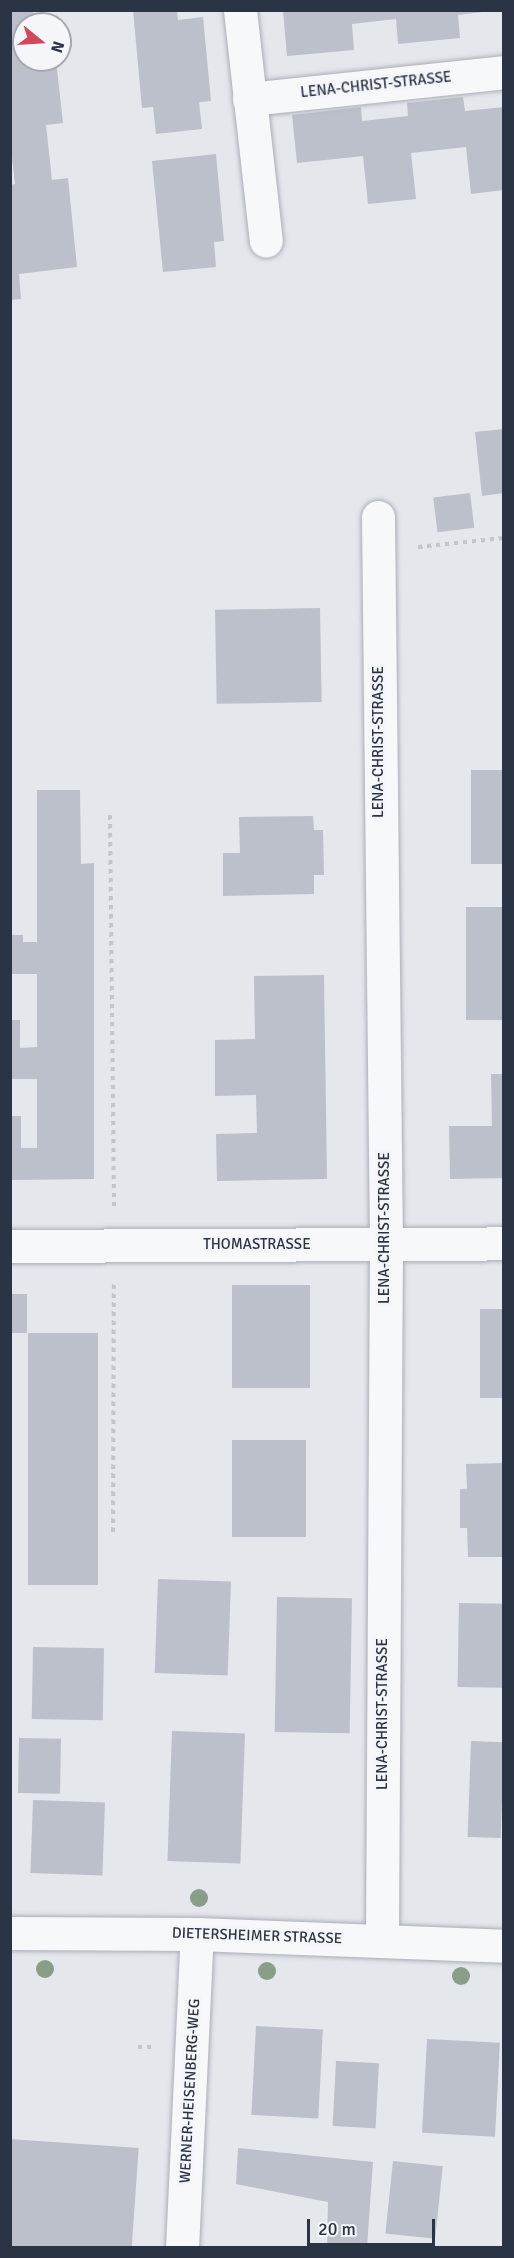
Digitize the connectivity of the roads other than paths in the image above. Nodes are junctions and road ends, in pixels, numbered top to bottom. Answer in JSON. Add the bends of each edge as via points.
{"nodes":[{"id":1,"x":240,"y":10,"type":"edge"},
{"id":2,"x":504,"y":72,"type":"edge"},
{"id":3,"x":249,"y":99,"type":"junction"},
{"id":4,"x":266,"y":241,"type":"dead end"},
{"id":5,"x":378,"y":516,"type":"dead end"},
{"id":6,"x":504,"y":1243,"type":"edge"},
{"id":7,"x":386,"y":1244,"type":"junction"},
{"id":8,"x":10,"y":1246,"type":"edge"},
{"id":9,"x":10,"y":1933,"type":"edge"},
{"id":10,"x":197,"y":1934,"type":"junction"},
{"id":11,"x":382,"y":1940,"type":"junction"},
{"id":12,"x":504,"y":1946,"type":"edge"},
{"id":13,"x":182,"y":2247,"type":"edge"}],
"edges":[{"from":1,"to":3,"type":"street"},
{"from":2,"to":3,"type":"street","name":"LENA-CHRIST-STRASSE"},
{"from":3,"to":4,"type":"street"},
{"from":5,"to":7,"type":"street","name":"LENA-CHRIST-STRASSE"},
{"from":6,"to":7,"type":"street","name":"THOMASTRASSE"},
{"from":7,"to":8,"type":"street","name":"THOMASTRASSE"},
{"from":7,"to":11,"type":"street","name":"LENA-CHRIST-STRASSE"},
{"from":9,"to":10,"type":"street","name":"DIETERSHEIMER STRASSE"},
{"from":10,"to":11,"type":"street","name":"DIETERSHEIMER STRASSE"},
{"from":10,"to":13,"type":"street","name":"WERNER-HEISENBERG-WEG"},
{"from":11,"to":12,"type":"street","name":"DIETERSHEIMER STRASSE"}]}
